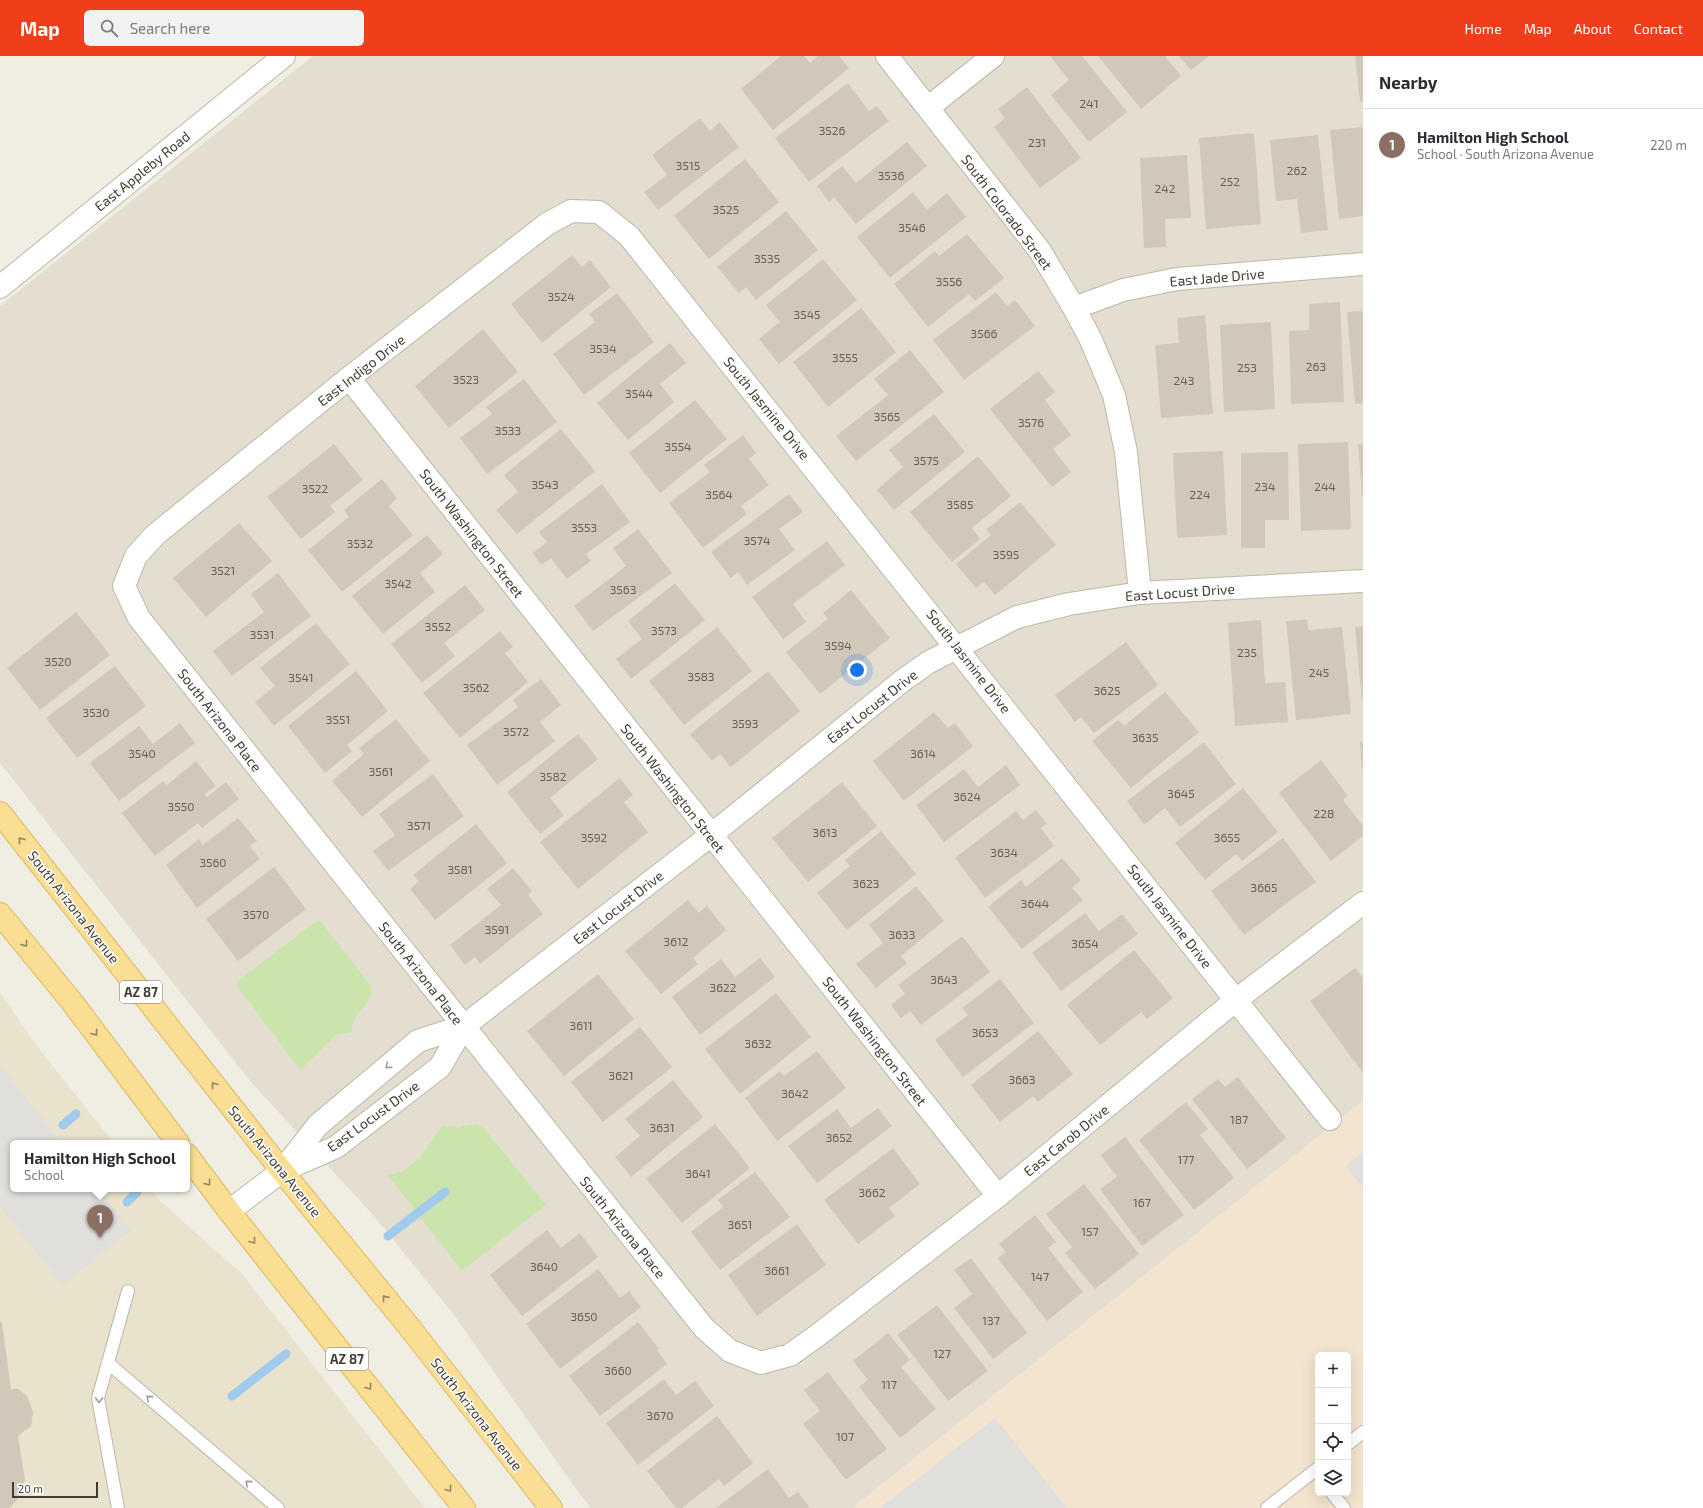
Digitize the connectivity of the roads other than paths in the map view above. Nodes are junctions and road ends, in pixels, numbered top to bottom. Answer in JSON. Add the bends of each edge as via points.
{"nodes":[{"id":1,"x":284,"y":56,"type":"edge"},
{"id":2,"x":887,"y":56,"type":"edge"},
{"id":3,"x":993,"y":56,"type":"edge"},
{"id":4,"x":929,"y":107,"type":"junction"},
{"id":5,"x":599,"y":212,"type":"joint"},
{"id":6,"x":1363,"y":264,"type":"edge"},
{"id":7,"x":0,"y":287,"type":"edge"},
{"id":8,"x":1074,"y":308,"type":"junction"},
{"id":9,"x":349,"y":378,"type":"junction"},
{"id":10,"x":136,"y":556,"type":"joint"},
{"id":11,"x":1363,"y":581,"type":"edge"},
{"id":12,"x":1140,"y":593,"type":"junction"},
{"id":13,"x":957,"y":646,"type":"junction"},
{"id":14,"x":0,"y":813,"type":"edge"},
{"id":15,"x":711,"y":835,"type":"junction"},
{"id":16,"x":1363,"y":903,"type":"edge"},
{"id":17,"x":0,"y":914,"type":"edge"},
{"id":18,"x":1236,"y":1000,"type":"junction"},
{"id":19,"x":464,"y":1026,"type":"junction"},
{"id":20,"x":1330,"y":1119,"type":"dead end"},
{"id":21,"x":176,"y":1140,"type":"edge"},
{"id":22,"x":190,"y":1159,"type":"edge"},
{"id":23,"x":282,"y":1171,"type":"junction"},
{"id":24,"x":998,"y":1196,"type":"junction"},
{"id":25,"x":229,"y":1211,"type":"junction"},
{"id":26,"x":128,"y":1291,"type":"dead end"},
{"id":27,"x":108,"y":1363,"type":"junction"},
{"id":28,"x":761,"y":1363,"type":"joint"},
{"id":29,"x":1363,"y":1432,"type":"edge"},
{"id":30,"x":1351,"y":1442,"type":"edge"},
{"id":31,"x":1315,"y":1472,"type":"edge"},
{"id":32,"x":1334,"y":1496,"type":"edge"},
{"id":33,"x":118,"y":1508,"type":"edge"},
{"id":34,"x":278,"y":1508,"type":"edge"},
{"id":35,"x":464,"y":1508,"type":"edge"},
{"id":36,"x":551,"y":1508,"type":"edge"},
{"id":37,"x":1267,"y":1508,"type":"edge"},
{"id":38,"x":1344,"y":1508,"type":"edge"}],
"edges":[{"from":1,"to":7,"type":"street","name":"East Appleby Road"},
{"from":2,"to":4,"type":"street","name":"South Colorado Street"},
{"from":3,"to":4,"type":"street"},
{"from":4,"to":8,"type":"street","name":"South Colorado Street","via":[[1040,251]]},
{"from":5,"to":9,"type":"street","name":"East Indigo Drive","via":[[571,211],[547,224]]},
{"from":5,"to":13,"type":"street","name":"South Jasmine Drive","via":[[629,236]]},
{"from":6,"to":8,"type":"street","name":"East Jade Drive","via":[[1177,279],[1122,290]]},
{"from":8,"to":12,"type":"street","name":"South Colorado Street","via":[[1114,395],[1126,452]]},
{"from":9,"to":10,"type":"street","name":"East Indigo Drive","via":[[155,535]]},
{"from":9,"to":15,"type":"street","name":"South Washington Street"},
{"from":10,"to":19,"type":"street","name":"South Arizona Place","via":[[124,586],[139,618]]},
{"from":11,"to":12,"type":"street","name":"East Locust Drive"},
{"from":12,"to":13,"type":"street","name":"East Locust Drive","via":[[1069,604],[1016,617]]},
{"from":13,"to":15,"type":"street","name":"East Locust Drive","via":[[902,681]]},
{"from":13,"to":18,"type":"street","name":"South Jasmine Drive"},
{"from":23,"to":14,"type":"main road","name":"South Arizona Avenue","number":"AZ 87","one_way":true},
{"from":15,"to":19,"type":"street","name":"East Locust Drive"},
{"from":15,"to":24,"type":"street","name":"South Washington Street"},
{"from":16,"to":18,"type":"street","name":"East Carob Drive"},
{"from":17,"to":21,"type":"main road","one_way":true,"via":[[72,1002]]},
{"from":18,"to":20,"type":"street","name":"South Jasmine Drive"},
{"from":18,"to":24,"type":"street","name":"East Carob Drive"},
{"from":19,"to":23,"type":"street","name":"East Locust Drive","one_way":true,"via":[[418,1042],[318,1124]]},
{"from":19,"to":23,"type":"street","name":"East Locust Drive","via":[[440,1067],[336,1147]]},
{"from":19,"to":28,"type":"street","name":"South Arizona Place","via":[[704,1328],[730,1351]]},
{"from":22,"to":25,"type":"main road","number":"AZ 87","one_way":true},
{"from":23,"to":25,"type":"street","name":"East Locust Drive"},
{"from":36,"to":23,"type":"main road","name":"South Arizona Avenue","number":"AZ 87","one_way":true,"via":[[410,1328]]},
{"from":24,"to":28,"type":"street","name":"East Carob Drive","via":[[790,1355]]},
{"from":25,"to":35,"type":"main road","number":"AZ 87","one_way":true},
{"from":26,"to":27,"type":"lane"},
{"from":27,"to":33,"type":"lane","one_way":true,"via":[[98,1398]]},
{"from":34,"to":27,"type":"lane","one_way":true},
{"from":29,"to":30,"type":"lane"},
{"from":31,"to":37,"type":"lane"},
{"from":32,"to":38,"type":"lane"}]}
